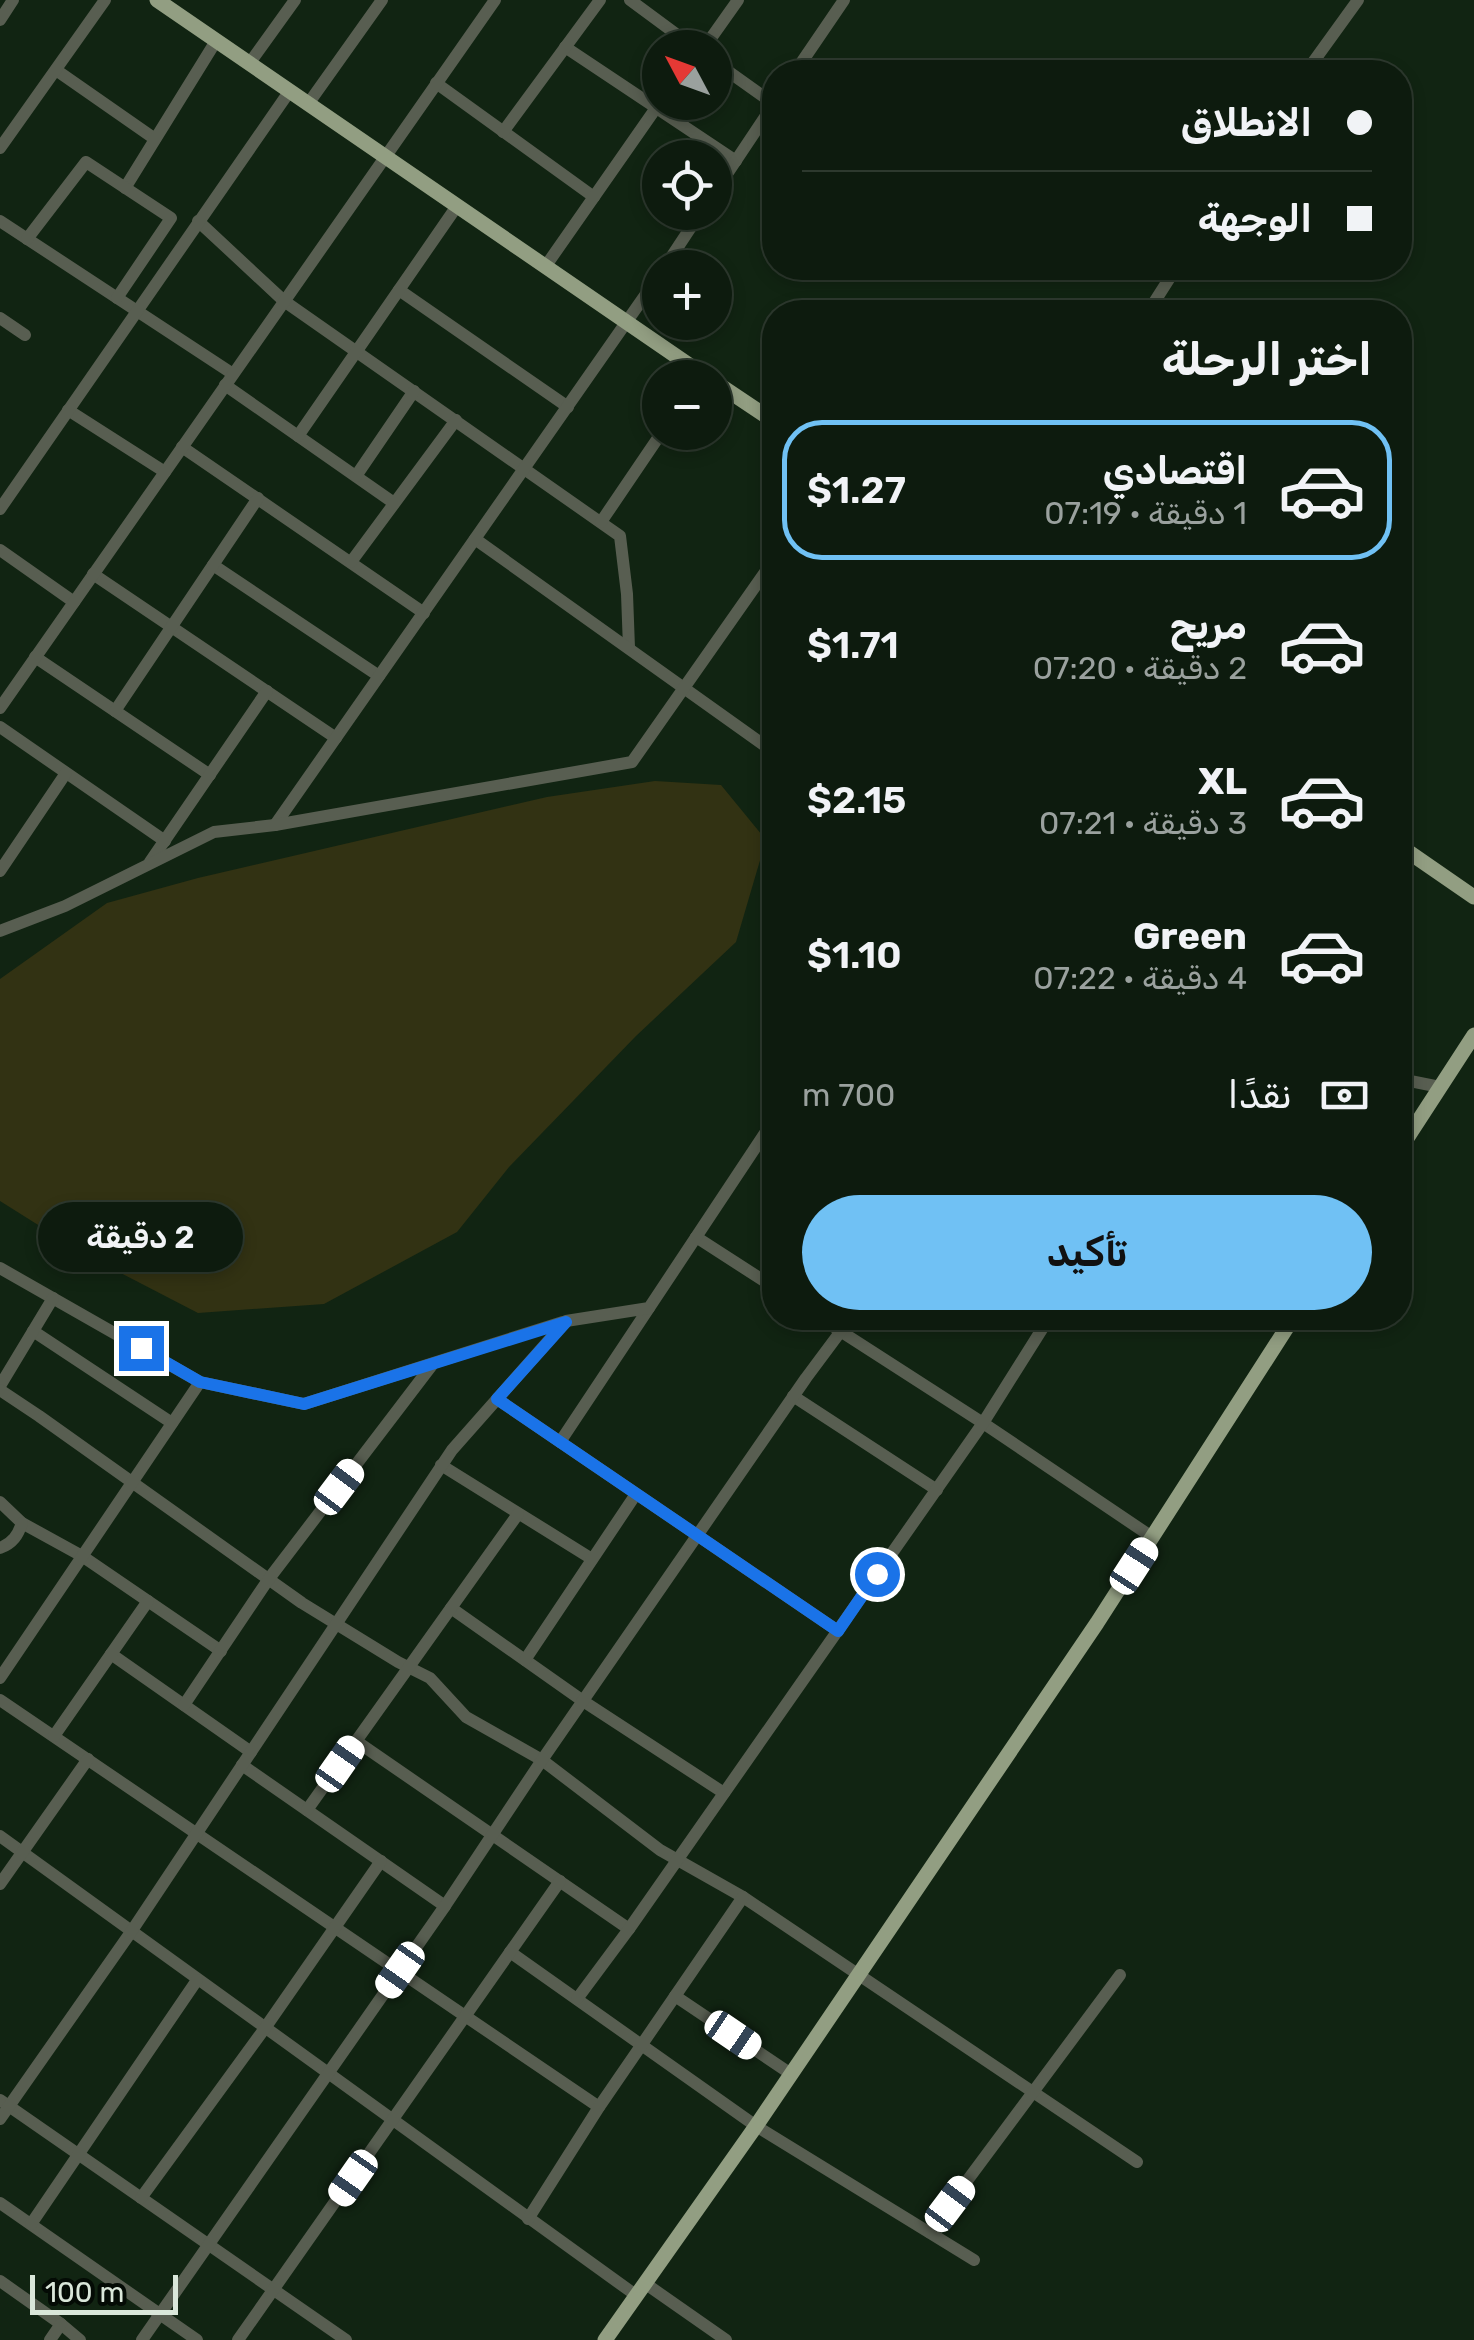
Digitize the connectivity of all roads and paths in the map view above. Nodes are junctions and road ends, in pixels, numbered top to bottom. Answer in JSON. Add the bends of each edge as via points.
{"nodes":[{"id":1,"x":13,"y":0,"type":"edge"},
{"id":2,"x":105,"y":0,"type":"edge"},
{"id":3,"x":156,"y":0,"type":"edge"},
{"id":4,"x":295,"y":0,"type":"edge"},
{"id":5,"x":382,"y":0,"type":"edge"},
{"id":6,"x":495,"y":0,"type":"edge"},
{"id":7,"x":600,"y":0,"type":"edge"},
{"id":8,"x":630,"y":0,"type":"edge"},
{"id":9,"x":738,"y":0,"type":"edge"},
{"id":10,"x":844,"y":0,"type":"edge"},
{"id":11,"x":1358,"y":0,"type":"edge"},
{"id":12,"x":0,"y":20,"type":"edge"},
{"id":13,"x":671,"y":30,"type":"edge"},
{"id":14,"x":717,"y":30,"type":"edge"},
{"id":15,"x":216,"y":41,"type":"junction"},
{"id":16,"x":565,"y":47,"type":"junction"},
{"id":17,"x":803,"y":60,"type":"edge"},
{"id":18,"x":1315,"y":60,"type":"edge"},
{"id":19,"x":249,"y":64,"type":"junction"},
{"id":20,"x":56,"y":70,"type":"junction"},
{"id":21,"x":732,"y":74,"type":"edge"},
{"id":22,"x":436,"y":84,"type":"junction"},
{"id":23,"x":289,"y":92,"type":"junction"},
{"id":24,"x":762,"y":95,"type":"edge"},
{"id":25,"x":642,"y":99,"type":"edge"},
{"id":26,"x":308,"y":104,"type":"junction"},
{"id":27,"x":648,"y":120,"type":"edge"},
{"id":28,"x":674,"y":120,"type":"edge"},
{"id":29,"x":762,"y":121,"type":"edge"},
{"id":30,"x":503,"y":132,"type":"junction"},
{"id":31,"x":155,"y":138,"type":"junction"},
{"id":32,"x":0,"y":148,"type":"edge"},
{"id":33,"x":385,"y":157,"type":"junction"},
{"id":34,"x":736,"y":161,"type":"junction"},
{"id":35,"x":732,"y":167,"type":"edge"},
{"id":36,"x":125,"y":188,"type":"junction"},
{"id":37,"x":594,"y":198,"type":"junction"},
{"id":38,"x":457,"y":206,"type":"junction"},
{"id":39,"x":0,"y":220,"type":"edge"},
{"id":40,"x":198,"y":222,"type":"junction"},
{"id":41,"x":27,"y":238,"type":"junction"},
{"id":42,"x":544,"y":267,"type":"junction"},
{"id":43,"x":399,"y":290,"type":"junction"},
{"id":44,"x":117,"y":298,"type":"junction"},
{"id":45,"x":284,"y":301,"type":"junction"},
{"id":46,"x":642,"y":301,"type":"edge"},
{"id":47,"x":136,"y":310,"type":"junction"},
{"id":48,"x":0,"y":318,"type":"edge"},
{"id":49,"x":627,"y":323,"type":"junction"},
{"id":50,"x":25,"y":335,"type":"dead end"},
{"id":51,"x":357,"y":352,"type":"junction"},
{"id":52,"x":680,"y":360,"type":"edge"},
{"id":53,"x":229,"y":380,"type":"junction"},
{"id":54,"x":414,"y":391,"type":"junction"},
{"id":55,"x":732,"y":395,"type":"edge"},
{"id":56,"x":568,"y":407,"type":"junction"},
{"id":57,"x":68,"y":410,"type":"junction"},
{"id":58,"x":762,"y":414,"type":"edge"},
{"id":59,"x":456,"y":420,"type":"junction"},
{"id":60,"x":298,"y":436,"type":"junction"},
{"id":61,"x":182,"y":447,"type":"junction"},
{"id":62,"x":650,"y":450,"type":"edge"},
{"id":63,"x":525,"y":468,"type":"junction"},
{"id":64,"x":165,"y":472,"type":"junction"},
{"id":65,"x":356,"y":476,"type":"junction"},
{"id":66,"x":258,"y":498,"type":"junction"},
{"id":67,"x":394,"y":503,"type":"junction"},
{"id":68,"x":0,"y":510,"type":"edge"},
{"id":69,"x":601,"y":522,"type":"junction"},
{"id":70,"x":475,"y":539,"type":"junction"},
{"id":71,"x":0,"y":550,"type":"edge"},
{"id":72,"x":351,"y":562,"type":"junction"},
{"id":73,"x":213,"y":565,"type":"junction"},
{"id":74,"x":94,"y":574,"type":"junction"},
{"id":75,"x":762,"y":577,"type":"edge"},
{"id":76,"x":74,"y":602,"type":"junction"},
{"id":77,"x":424,"y":613,"type":"junction"},
{"id":78,"x":171,"y":626,"type":"junction"},
{"id":79,"x":628,"y":648,"type":"junction"},
{"id":80,"x":35,"y":658,"type":"junction"},
{"id":81,"x":379,"y":676,"type":"junction"},
{"id":82,"x":684,"y":688,"type":"junction"},
{"id":83,"x":267,"y":691,"type":"junction"},
{"id":84,"x":0,"y":708,"type":"edge"},
{"id":85,"x":114,"y":711,"type":"junction"},
{"id":86,"x":0,"y":727,"type":"edge"},
{"id":87,"x":336,"y":738,"type":"junction"},
{"id":88,"x":762,"y":744,"type":"edge"},
{"id":89,"x":66,"y":772,"type":"junction"},
{"id":90,"x":210,"y":774,"type":"junction"},
{"id":91,"x":275,"y":825,"type":"junction"},
{"id":92,"x":165,"y":840,"type":"junction"},
{"id":93,"x":1412,"y":854,"type":"edge"},
{"id":94,"x":148,"y":865,"type":"junction"},
{"id":95,"x":0,"y":871,"type":"edge"},
{"id":96,"x":1474,"y":898,"type":"edge"},
{"id":97,"x":0,"y":931,"type":"edge"},
{"id":98,"x":1474,"y":1035,"type":"edge"},
{"id":99,"x":1412,"y":1081,"type":"edge"},
{"id":100,"x":1440,"y":1087,"type":"junction"},
{"id":101,"x":1412,"y":1131,"type":"edge"},
{"id":102,"x":762,"y":1138,"type":"edge"},
{"id":103,"x":696,"y":1237,"type":"junction"},
{"id":104,"x":0,"y":1268,"type":"edge"},
{"id":105,"x":762,"y":1280,"type":"edge"},
{"id":106,"x":54,"y":1298,"type":"junction"},
{"id":107,"x":650,"y":1308,"type":"junction"},
{"id":108,"x":566,"y":1322,"type":"junction"},
{"id":109,"x":1042,"y":1330,"type":"edge"},
{"id":110,"x":1284,"y":1330,"type":"edge"},
{"id":111,"x":33,"y":1331,"type":"junction"},
{"id":112,"x":841,"y":1331,"type":"joint"},
{"id":113,"x":434,"y":1363,"type":"junction"},
{"id":114,"x":200,"y":1382,"type":"junction"},
{"id":115,"x":0,"y":1388,"type":"edge"},
{"id":116,"x":794,"y":1396,"type":"junction"},
{"id":117,"x":497,"y":1399,"type":"junction"},
{"id":118,"x":172,"y":1423,"type":"junction"},
{"id":119,"x":984,"y":1423,"type":"junction"},
{"id":120,"x":560,"y":1442,"type":"junction"},
{"id":121,"x":442,"y":1466,"type":"junction"},
{"id":122,"x":132,"y":1482,"type":"junction"},
{"id":123,"x":937,"y":1490,"type":"junction"},
{"id":124,"x":636,"y":1494,"type":"junction"},
{"id":125,"x":0,"y":1502,"type":"edge"},
{"id":126,"x":518,"y":1514,"type":"junction"},
{"id":127,"x":22,"y":1523,"type":"junction"},
{"id":128,"x":697,"y":1536,"type":"junction"},
{"id":129,"x":1152,"y":1537,"type":"junction"},
{"id":130,"x":0,"y":1548,"type":"edge"},
{"id":131,"x":82,"y":1556,"type":"junction"},
{"id":132,"x":592,"y":1560,"type":"junction"},
{"id":133,"x":268,"y":1580,"type":"junction"},
{"id":134,"x":148,"y":1601,"type":"junction"},
{"id":135,"x":452,"y":1608,"type":"junction"},
{"id":136,"x":336,"y":1624,"type":"junction"},
{"id":137,"x":838,"y":1631,"type":"junction"},
{"id":138,"x":221,"y":1651,"type":"junction"},
{"id":139,"x":110,"y":1654,"type":"junction"},
{"id":140,"x":525,"y":1660,"type":"junction"},
{"id":141,"x":409,"y":1667,"type":"junction"},
{"id":142,"x":0,"y":1678,"type":"edge"},
{"id":143,"x":0,"y":1700,"type":"edge"},
{"id":144,"x":582,"y":1701,"type":"junction"},
{"id":145,"x":184,"y":1705,"type":"junction"},
{"id":146,"x":54,"y":1736,"type":"junction"},
{"id":147,"x":356,"y":1741,"type":"junction"},
{"id":148,"x":251,"y":1752,"type":"junction"},
{"id":149,"x":88,"y":1759,"type":"junction"},
{"id":150,"x":542,"y":1760,"type":"junction"},
{"id":151,"x":242,"y":1765,"type":"junction"},
{"id":152,"x":724,"y":1793,"type":"junction"},
{"id":153,"x":307,"y":1810,"type":"junction"},
{"id":154,"x":197,"y":1833,"type":"junction"},
{"id":155,"x":0,"y":1836,"type":"edge"},
{"id":156,"x":493,"y":1836,"type":"junction"},
{"id":157,"x":23,"y":1852,"type":"junction"},
{"id":158,"x":678,"y":1860,"type":"junction"},
{"id":159,"x":381,"y":1861,"type":"junction"},
{"id":160,"x":560,"y":1882,"type":"junction"},
{"id":161,"x":0,"y":1884,"type":"edge"},
{"id":162,"x":743,"y":1898,"type":"junction"},
{"id":163,"x":445,"y":1906,"type":"junction"},
{"id":164,"x":336,"y":1927,"type":"junction"},
{"id":165,"x":629,"y":1929,"type":"junction"},
{"id":166,"x":131,"y":1932,"type":"junction"},
{"id":167,"x":510,"y":1952,"type":"junction"},
{"id":168,"x":400,"y":1970,"type":"junction"},
{"id":169,"x":858,"y":1975,"type":"junction"},
{"id":170,"x":1120,"y":1975,"type":"dead end"},
{"id":171,"x":198,"y":1980,"type":"junction"},
{"id":172,"x":675,"y":1996,"type":"junction"},
{"id":173,"x":577,"y":1999,"type":"junction"},
{"id":174,"x":466,"y":2016,"type":"junction"},
{"id":175,"x":264,"y":2028,"type":"junction"},
{"id":176,"x":642,"y":2045,"type":"junction"},
{"id":177,"x":792,"y":2074,"type":"junction"},
{"id":178,"x":328,"y":2075,"type":"junction"},
{"id":179,"x":1033,"y":2092,"type":"junction"},
{"id":180,"x":4,"y":2103,"type":"edge"},
{"id":181,"x":599,"y":2107,"type":"junction"},
{"id":182,"x":0,"y":2119,"type":"edge"},
{"id":183,"x":392,"y":2121,"type":"junction"},
{"id":184,"x":756,"y":2126,"type":"junction"},
{"id":185,"x":78,"y":2155,"type":"junction"},
{"id":186,"x":1137,"y":2162,"type":"dead end"},
{"id":187,"x":141,"y":2198,"type":"junction"},
{"id":188,"x":0,"y":2203,"type":"edge"},
{"id":189,"x":528,"y":2220,"type":"junction"},
{"id":190,"x":31,"y":2224,"type":"junction"},
{"id":191,"x":928,"y":2232,"type":"junction"},
{"id":192,"x":209,"y":2245,"type":"junction"},
{"id":193,"x":974,"y":2260,"type":"dead end"},
{"id":194,"x":0,"y":2282,"type":"edge"},
{"id":195,"x":274,"y":2290,"type":"junction"},
{"id":196,"x":642,"y":2290,"type":"junction"},
{"id":197,"x":160,"y":2314,"type":"junction"},
{"id":198,"x":61,"y":2324,"type":"junction"},
{"id":199,"x":50,"y":2340,"type":"edge"},
{"id":200,"x":80,"y":2340,"type":"edge"},
{"id":201,"x":142,"y":2340,"type":"edge"},
{"id":202,"x":198,"y":2340,"type":"edge"},
{"id":203,"x":238,"y":2340,"type":"edge"},
{"id":204,"x":346,"y":2340,"type":"edge"},
{"id":205,"x":605,"y":2340,"type":"edge"},
{"id":206,"x":726,"y":2340,"type":"edge"}],
"edges":[{"from":1,"to":12,"type":"street"},
{"from":2,"to":20,"type":"street"},
{"from":3,"to":15,"type":"main road"},
{"from":4,"to":19,"type":"street"},
{"from":5,"to":26,"type":"street"},
{"from":6,"to":22,"type":"street"},
{"from":7,"to":16,"type":"street"},
{"from":8,"to":13,"type":"street"},
{"from":9,"to":14,"type":"street"},
{"from":10,"to":17,"type":"street"},
{"from":11,"to":18,"type":"street"},
{"from":15,"to":19,"type":"main road"},
{"from":15,"to":31,"type":"street"},
{"from":16,"to":25,"type":"street"},
{"from":16,"to":30,"type":"street"},
{"from":19,"to":23,"type":"main road"},
{"from":20,"to":31,"type":"street"},
{"from":20,"to":32,"type":"street"},
{"from":21,"to":24,"type":"street"},
{"from":22,"to":30,"type":"street"},
{"from":22,"to":33,"type":"street"},
{"from":23,"to":26,"type":"main road"},
{"from":23,"to":40,"type":"street"},
{"from":26,"to":33,"type":"main road"},
{"from":27,"to":37,"type":"street"},
{"from":28,"to":34,"type":"street"},
{"from":29,"to":34,"type":"street"},
{"from":30,"to":37,"type":"street"},
{"from":31,"to":36,"type":"street"},
{"from":33,"to":38,"type":"main road"},
{"from":33,"to":45,"type":"street"},
{"from":34,"to":35,"type":"street"},
{"from":36,"to":41,"type":"street","via":[[86,162]]},
{"from":36,"to":44,"type":"street","via":[[171,218]]},
{"from":37,"to":42,"type":"street"},
{"from":38,"to":42,"type":"main road"},
{"from":38,"to":43,"type":"street"},
{"from":39,"to":41,"type":"street"},
{"from":40,"to":45,"type":"street"},
{"from":40,"to":47,"type":"street"},
{"from":41,"to":44,"type":"street"},
{"from":42,"to":49,"type":"main road"},
{"from":43,"to":51,"type":"street"},
{"from":43,"to":56,"type":"street"},
{"from":44,"to":47,"type":"street"},
{"from":45,"to":51,"type":"street"},
{"from":45,"to":53,"type":"street"},
{"from":46,"to":49,"type":"street"},
{"from":47,"to":53,"type":"street"},
{"from":47,"to":57,"type":"street"},
{"from":48,"to":50,"type":"street"},
{"from":49,"to":52,"type":"main road"},
{"from":49,"to":56,"type":"street"},
{"from":51,"to":54,"type":"street"},
{"from":51,"to":60,"type":"street"},
{"from":53,"to":60,"type":"street"},
{"from":53,"to":61,"type":"street"},
{"from":54,"to":59,"type":"street"},
{"from":54,"to":65,"type":"street"},
{"from":55,"to":58,"type":"main road"},
{"from":56,"to":63,"type":"street"},
{"from":57,"to":64,"type":"street"},
{"from":57,"to":68,"type":"street"},
{"from":59,"to":63,"type":"street"},
{"from":59,"to":67,"type":"street"},
{"from":60,"to":65,"type":"street"},
{"from":61,"to":64,"type":"street"},
{"from":61,"to":66,"type":"street"},
{"from":62,"to":69,"type":"street"},
{"from":63,"to":69,"type":"street"},
{"from":63,"to":70,"type":"street"},
{"from":64,"to":74,"type":"street"},
{"from":65,"to":67,"type":"street"},
{"from":66,"to":72,"type":"street"},
{"from":66,"to":73,"type":"street"},
{"from":67,"to":72,"type":"street"},
{"from":69,"to":79,"type":"street","via":[[620,536]]},
{"from":70,"to":77,"type":"street"},
{"from":70,"to":79,"type":"street"},
{"from":71,"to":76,"type":"street"},
{"from":72,"to":77,"type":"street"},
{"from":73,"to":78,"type":"street"},
{"from":73,"to":81,"type":"street"},
{"from":74,"to":76,"type":"street"},
{"from":74,"to":78,"type":"street"},
{"from":75,"to":82,"type":"street"},
{"from":76,"to":80,"type":"street"},
{"from":77,"to":81,"type":"street"},
{"from":78,"to":83,"type":"street"},
{"from":78,"to":85,"type":"street"},
{"from":79,"to":82,"type":"street"},
{"from":80,"to":84,"type":"street"},
{"from":80,"to":85,"type":"street"},
{"from":81,"to":87,"type":"street"},
{"from":82,"to":88,"type":"street"},
{"from":82,"to":91,"type":"street","via":[[632,762]]},
{"from":83,"to":87,"type":"street"},
{"from":83,"to":90,"type":"street"},
{"from":85,"to":90,"type":"street"},
{"from":86,"to":89,"type":"street"},
{"from":87,"to":91,"type":"street"},
{"from":89,"to":92,"type":"street"},
{"from":89,"to":95,"type":"street"},
{"from":90,"to":92,"type":"street"},
{"from":91,"to":94,"type":"street","via":[[214,832]]},
{"from":92,"to":94,"type":"street"},
{"from":93,"to":96,"type":"main road"},
{"from":94,"to":97,"type":"street"},
{"from":98,"to":100,"type":"main road"},
{"from":99,"to":100,"type":"street"},
{"from":100,"to":101,"type":"main road"},
{"from":102,"to":103,"type":"street"},
{"from":103,"to":105,"type":"street"},
{"from":103,"to":107,"type":"street"},
{"from":104,"to":106,"type":"street"},
{"from":106,"to":111,"type":"street"},
{"from":106,"to":114,"type":"street"},
{"from":107,"to":108,"type":"street"},
{"from":107,"to":120,"type":"street"},
{"from":108,"to":113,"type":"street"},
{"from":108,"to":117,"type":"street"},
{"from":109,"to":119,"type":"street"},
{"from":110,"to":129,"type":"main road"},
{"from":111,"to":115,"type":"street"},
{"from":111,"to":118,"type":"street"},
{"from":112,"to":116,"type":"street"},
{"from":112,"to":119,"type":"street"},
{"from":113,"to":114,"type":"street","via":[[304,1404]]},
{"from":113,"to":133,"type":"street"},
{"from":114,"to":118,"type":"street"},
{"from":115,"to":122,"type":"street"},
{"from":116,"to":123,"type":"street"},
{"from":116,"to":128,"type":"street"},
{"from":117,"to":120,"type":"street"},
{"from":117,"to":121,"type":"street"},
{"from":118,"to":122,"type":"street"},
{"from":119,"to":123,"type":"street"},
{"from":119,"to":129,"type":"street"},
{"from":120,"to":124,"type":"street"},
{"from":121,"to":126,"type":"street"},
{"from":121,"to":136,"type":"street"},
{"from":122,"to":131,"type":"street"},
{"from":122,"to":133,"type":"street"},
{"from":123,"to":137,"type":"street"},
{"from":124,"to":128,"type":"street"},
{"from":124,"to":132,"type":"street"},
{"from":125,"to":127,"type":"street"},
{"from":126,"to":132,"type":"street"},
{"from":126,"to":135,"type":"street"},
{"from":127,"to":130,"type":"street","via":[[19,1534]]},
{"from":127,"to":131,"type":"street"},
{"from":128,"to":137,"type":"street"},
{"from":128,"to":144,"type":"street"},
{"from":129,"to":169,"type":"main road"},
{"from":131,"to":134,"type":"street"},
{"from":131,"to":142,"type":"street"},
{"from":132,"to":140,"type":"street"},
{"from":133,"to":136,"type":"street"},
{"from":133,"to":138,"type":"street"},
{"from":134,"to":138,"type":"street"},
{"from":134,"to":139,"type":"street"},
{"from":135,"to":140,"type":"street"},
{"from":135,"to":141,"type":"street"},
{"from":136,"to":141,"type":"street"},
{"from":136,"to":148,"type":"street"},
{"from":137,"to":152,"type":"street"},
{"from":138,"to":145,"type":"street"},
{"from":139,"to":145,"type":"street"},
{"from":139,"to":146,"type":"street"},
{"from":140,"to":144,"type":"street"},
{"from":141,"to":147,"type":"street"},
{"from":141,"to":150,"type":"street","via":[[430,1678],[466,1717]]},
{"from":143,"to":146,"type":"street"},
{"from":144,"to":150,"type":"street"},
{"from":144,"to":152,"type":"street"},
{"from":145,"to":148,"type":"street"},
{"from":146,"to":149,"type":"street"},
{"from":147,"to":153,"type":"street"},
{"from":147,"to":156,"type":"street"},
{"from":148,"to":151,"type":"street"},
{"from":149,"to":154,"type":"street"},
{"from":149,"to":157,"type":"street"},
{"from":150,"to":156,"type":"street"},
{"from":150,"to":158,"type":"street"},
{"from":151,"to":153,"type":"street"},
{"from":151,"to":154,"type":"street"},
{"from":152,"to":158,"type":"street"},
{"from":153,"to":159,"type":"street"},
{"from":154,"to":164,"type":"street"},
{"from":154,"to":166,"type":"street"},
{"from":155,"to":157,"type":"street"},
{"from":156,"to":160,"type":"street"},
{"from":156,"to":163,"type":"street"},
{"from":157,"to":161,"type":"street"},
{"from":157,"to":166,"type":"street"},
{"from":158,"to":162,"type":"street"},
{"from":158,"to":165,"type":"street"},
{"from":159,"to":163,"type":"street"},
{"from":159,"to":164,"type":"street"},
{"from":160,"to":165,"type":"street"},
{"from":160,"to":167,"type":"street"},
{"from":162,"to":169,"type":"street"},
{"from":162,"to":172,"type":"street"},
{"from":163,"to":168,"type":"street"},
{"from":164,"to":168,"type":"street"},
{"from":164,"to":175,"type":"street"},
{"from":165,"to":173,"type":"street"},
{"from":166,"to":171,"type":"street"},
{"from":166,"to":180,"type":"street"},
{"from":167,"to":173,"type":"street"},
{"from":167,"to":174,"type":"street"},
{"from":168,"to":174,"type":"street"},
{"from":168,"to":178,"type":"street"},
{"from":169,"to":177,"type":"main road"},
{"from":169,"to":179,"type":"street"},
{"from":170,"to":179,"type":"street"},
{"from":171,"to":175,"type":"street"},
{"from":171,"to":185,"type":"street"},
{"from":172,"to":176,"type":"street"},
{"from":172,"to":177,"type":"street"},
{"from":173,"to":176,"type":"street"},
{"from":174,"to":181,"type":"street"},
{"from":174,"to":183,"type":"street"},
{"from":175,"to":178,"type":"street"},
{"from":175,"to":187,"type":"street"},
{"from":176,"to":181,"type":"street"},
{"from":176,"to":184,"type":"street"},
{"from":177,"to":184,"type":"main road"},
{"from":178,"to":183,"type":"street"},
{"from":178,"to":192,"type":"street"},
{"from":179,"to":186,"type":"street"},
{"from":179,"to":191,"type":"street"},
{"from":180,"to":182,"type":"street"},
{"from":180,"to":185,"type":"street"},
{"from":181,"to":189,"type":"street"},
{"from":183,"to":189,"type":"street"},
{"from":183,"to":195,"type":"street"},
{"from":184,"to":191,"type":"street"},
{"from":184,"to":196,"type":"main road"},
{"from":185,"to":187,"type":"street"},
{"from":185,"to":190,"type":"street"},
{"from":187,"to":192,"type":"street"},
{"from":188,"to":190,"type":"street"},
{"from":189,"to":196,"type":"street"},
{"from":190,"to":197,"type":"street"},
{"from":191,"to":193,"type":"street"},
{"from":192,"to":195,"type":"street"},
{"from":192,"to":197,"type":"street"},
{"from":194,"to":198,"type":"street"},
{"from":195,"to":203,"type":"street"},
{"from":195,"to":204,"type":"street"},
{"from":196,"to":205,"type":"main road"},
{"from":196,"to":206,"type":"street"},
{"from":197,"to":201,"type":"street"},
{"from":197,"to":202,"type":"street"},
{"from":198,"to":199,"type":"street"},
{"from":198,"to":200,"type":"street"}]}
